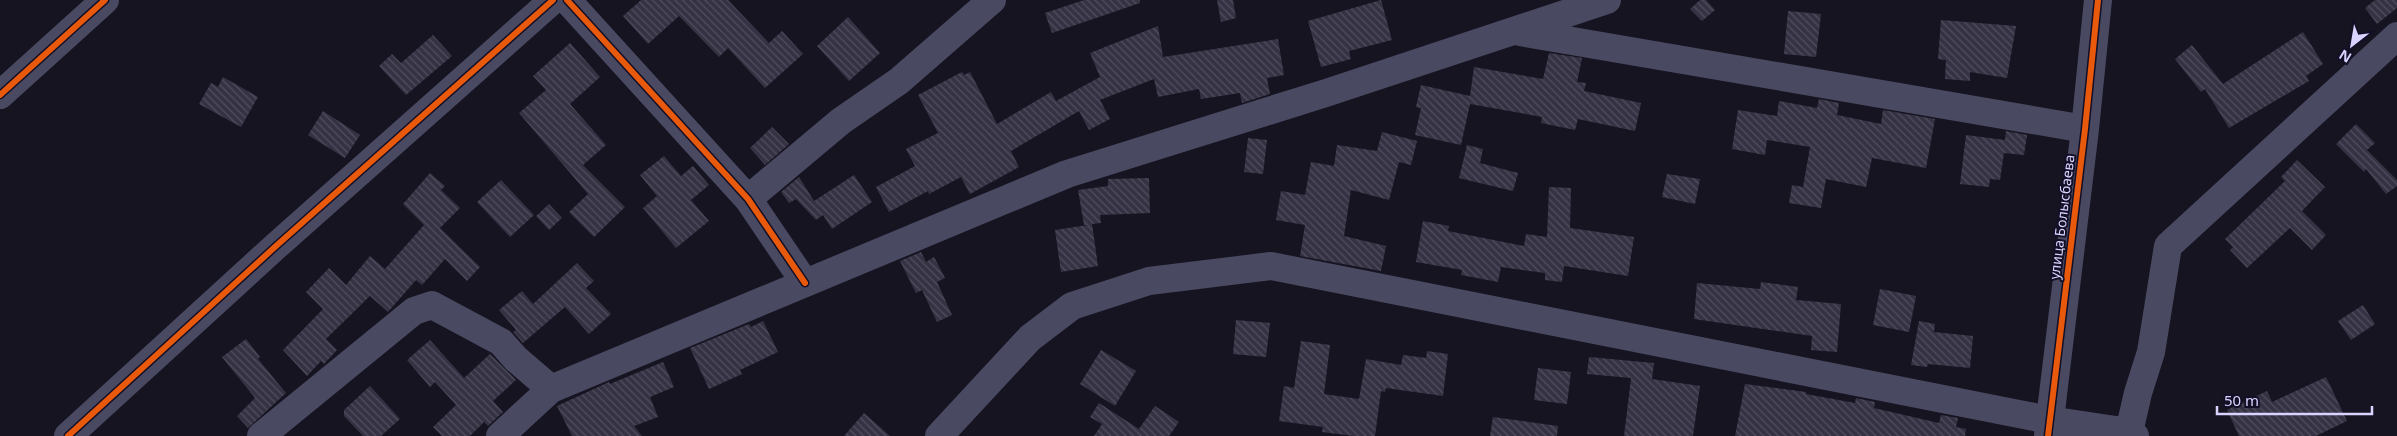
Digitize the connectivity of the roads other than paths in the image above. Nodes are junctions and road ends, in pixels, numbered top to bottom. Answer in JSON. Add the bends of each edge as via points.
{"nodes":[{"id":1,"x":106,"y":0,"type":"edge"},
{"id":2,"x":553,"y":0,"type":"edge"},
{"id":3,"x":567,"y":0,"type":"edge"},
{"id":4,"x":992,"y":0,"type":"edge"},
{"id":5,"x":1607,"y":0,"type":"edge"},
{"id":6,"x":2098,"y":0,"type":"edge"},
{"id":7,"x":1514,"y":31,"type":"junction"},
{"id":8,"x":2397,"y":36,"type":"edge"},
{"id":9,"x":0,"y":95,"type":"edge"},
{"id":10,"x":2085,"y":128,"type":"junction"},
{"id":11,"x":748,"y":199,"type":"junction"},
{"id":12,"x":805,"y":283,"type":"junction"},
{"id":13,"x":551,"y":389,"type":"junction"},
{"id":14,"x":2048,"y":428,"type":"edge"},
{"id":15,"x":2132,"y":434,"type":"edge"},
{"id":16,"x":68,"y":436,"type":"edge"},
{"id":17,"x":261,"y":436,"type":"edge"},
{"id":18,"x":500,"y":436,"type":"edge"},
{"id":19,"x":939,"y":436,"type":"edge"}],
"edges":[{"from":1,"to":9,"type":"street"},
{"from":2,"to":16,"type":"street"},
{"from":3,"to":11,"type":"street"},
{"from":4,"to":11,"type":"street","via":[[899,81],[841,121]]},
{"from":5,"to":7,"type":"street"},
{"from":6,"to":10,"type":"street","name":"улица Болысбаева"},
{"from":7,"to":10,"type":"street"},
{"from":7,"to":12,"type":"street","via":[[1067,174]]},
{"from":8,"to":15,"type":"street","via":[[2168,246],[2152,352],[2138,393]]},
{"from":10,"to":14,"type":"street","name":"улица Болысбаева"},
{"from":11,"to":12,"type":"street"},
{"from":12,"to":13,"type":"street"},
{"from":13,"to":17,"type":"street","via":[[501,342],[432,305],[414,311]]},
{"from":13,"to":18,"type":"street"},
{"from":14,"to":15,"type":"street"},
{"from":14,"to":19,"type":"street","via":[[1271,266],[1149,281],[1072,306],[1030,338]]}]}
